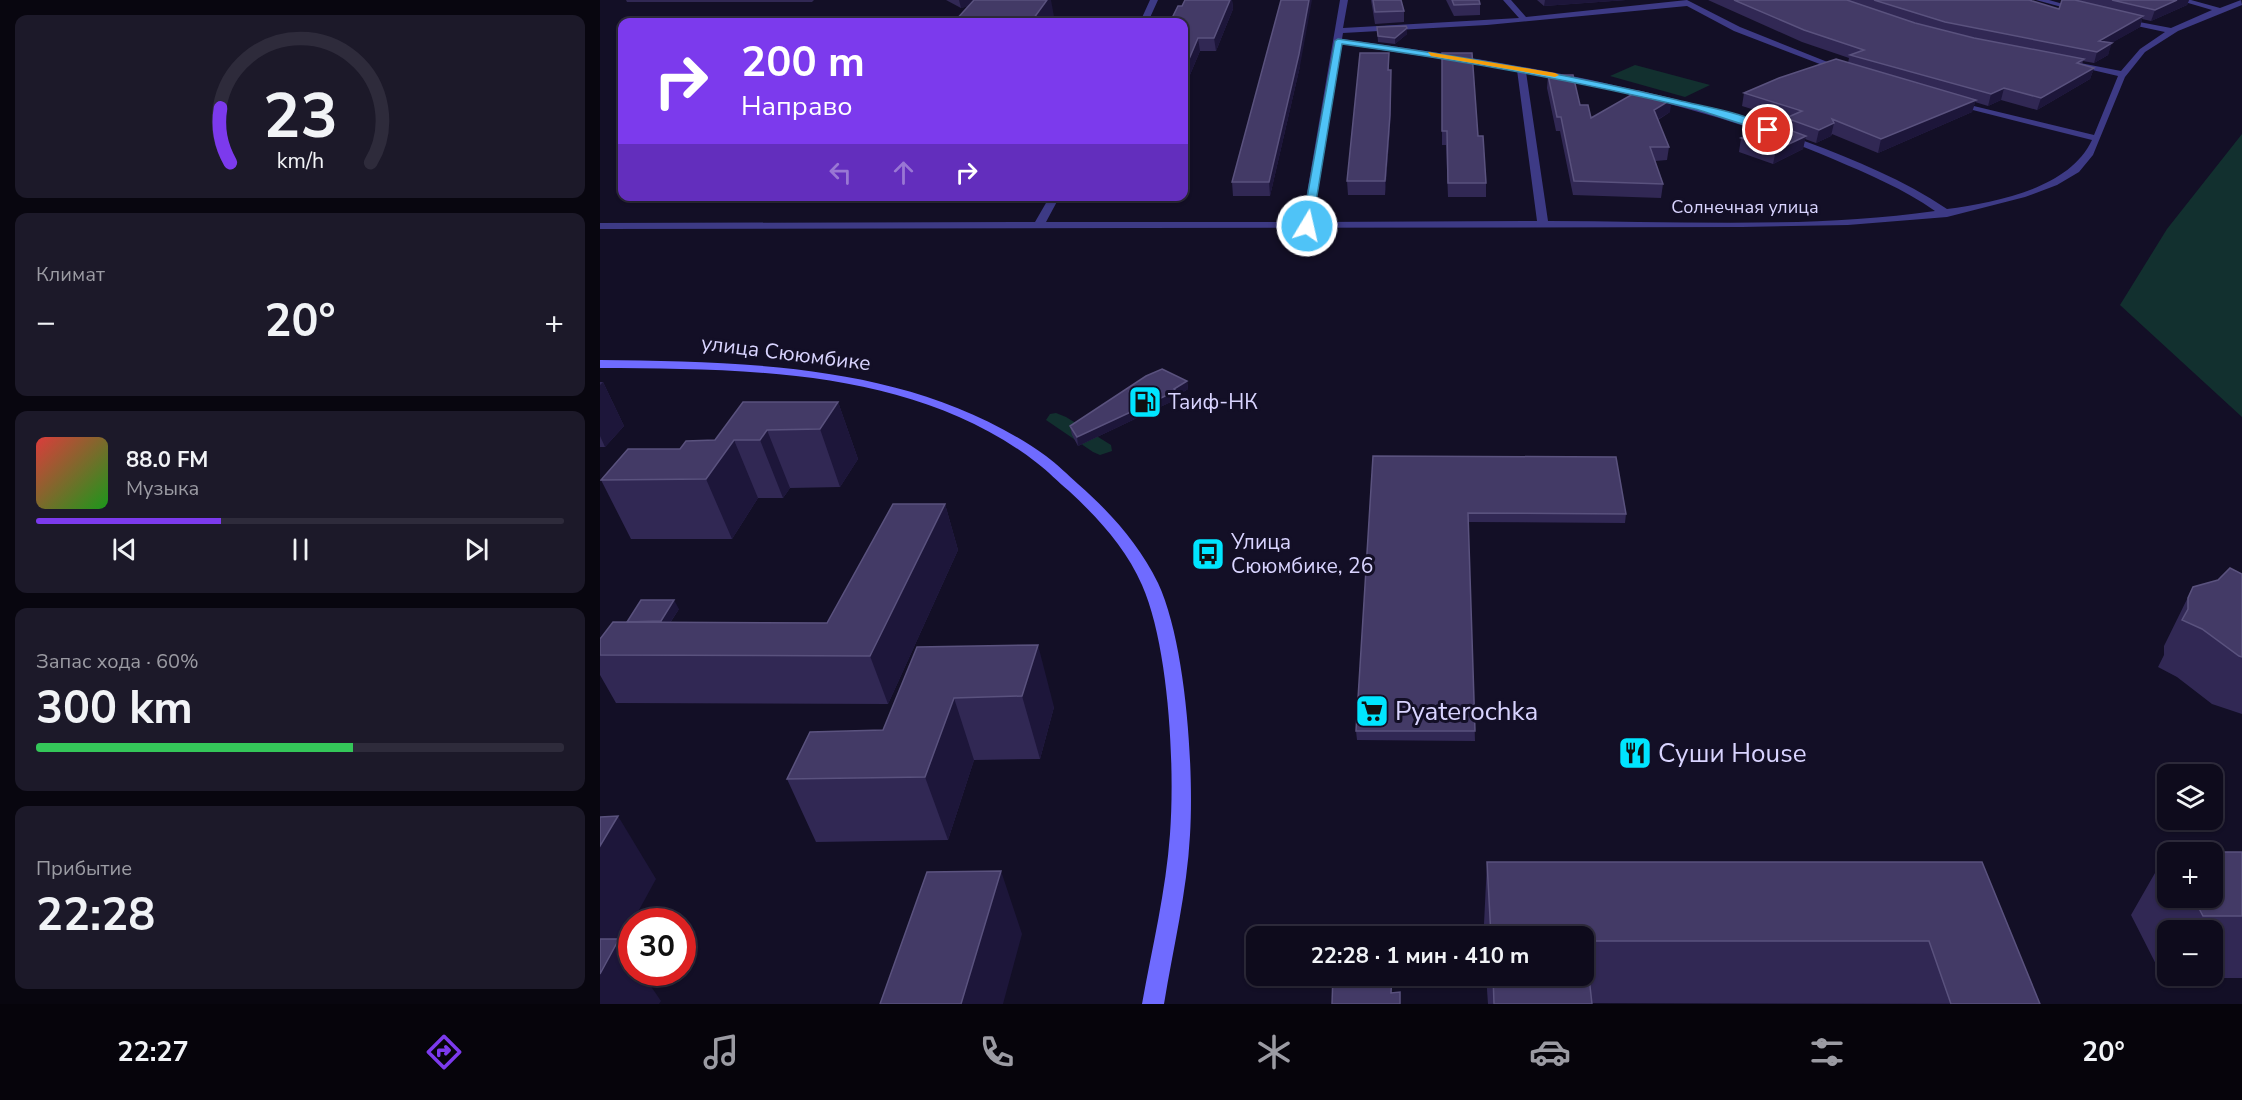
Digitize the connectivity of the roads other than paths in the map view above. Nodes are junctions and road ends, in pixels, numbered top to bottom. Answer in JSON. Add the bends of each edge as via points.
{"nodes":[{"id":1,"x":1154,"y":0,"type":"edge"},
{"id":2,"x":1344,"y":0,"type":"edge"},
{"id":3,"x":1507,"y":0,"type":"edge"},
{"id":4,"x":2040,"y":0,"type":"edge"},
{"id":5,"x":2182,"y":0,"type":"edge"},
{"id":6,"x":1684,"y":2,"type":"edge"},
{"id":7,"x":2242,"y":2,"type":"edge"},
{"id":8,"x":2220,"y":10,"type":"junction"},
{"id":9,"x":2090,"y":12,"type":"edge"},
{"id":10,"x":2110,"y":17,"type":"edge"},
{"id":11,"x":1146,"y":18,"type":"edge"},
{"id":12,"x":1525,"y":20,"type":"junction"},
{"id":13,"x":1340,"y":31,"type":"junction"},
{"id":14,"x":2174,"y":31,"type":"junction"},
{"id":15,"x":1338,"y":41,"type":"junction"},
{"id":16,"x":2067,"y":64,"type":"edge"},
{"id":17,"x":1521,"y":69,"type":"junction"},
{"id":18,"x":1847,"y":71,"type":"edge"},
{"id":19,"x":2122,"y":74,"type":"junction"},
{"id":20,"x":1950,"y":101,"type":"edge"},
{"id":21,"x":2096,"y":138,"type":"junction"},
{"id":22,"x":1052,"y":201,"type":"edge"},
{"id":23,"x":1947,"y":214,"type":"junction"},
{"id":24,"x":1040,"y":225,"type":"junction"},
{"id":25,"x":1543,"y":225,"type":"junction"},
{"id":26,"x":600,"y":226,"type":"edge"},
{"id":27,"x":1307,"y":226,"type":"junction"},
{"id":28,"x":600,"y":364,"type":"edge"},
{"id":29,"x":1153,"y":1004,"type":"edge"}],
"edges":[{"from":1,"to":11,"type":"street"},
{"from":2,"to":13,"type":"street"},
{"from":3,"to":12,"type":"street"},
{"from":4,"to":9,"type":"street"},
{"from":5,"to":8,"type":"street"},
{"from":6,"to":12,"type":"street"},
{"from":6,"to":18,"type":"street","via":[[1737,29]]},
{"from":7,"to":8,"type":"street","name":"Солнечная улица"},
{"from":8,"to":14,"type":"street","name":"Солнечная улица"},
{"from":10,"to":14,"type":"street"},
{"from":12,"to":13,"type":"street"},
{"from":13,"to":15,"type":"street"},
{"from":14,"to":19,"type":"street","name":"Солнечная улица","via":[[2141,51]]},
{"from":15,"to":17,"type":"street"},
{"from":15,"to":27,"type":"street"},
{"from":16,"to":19,"type":"street"},
{"from":17,"to":23,"type":"street","via":[[1727,115],[1874,172],[1920,194]]},
{"from":17,"to":25,"type":"street"},
{"from":19,"to":21,"type":"street","name":"Солнечная улица"},
{"from":20,"to":21,"type":"street"},
{"from":21,"to":23,"type":"street","name":"Солнечная улица","via":[[2081,165],[2046,188]]},
{"from":22,"to":24,"type":"street"},
{"from":23,"to":25,"type":"street","name":"Солнечная улица","via":[[1825,223]]},
{"from":24,"to":26,"type":"street","name":"Солнечная улица"},
{"from":24,"to":27,"type":"street","name":"Солнечная улица"},
{"from":25,"to":27,"type":"street","name":"Солнечная улица"},
{"from":28,"to":29,"type":"street","name":"улица Сююмбике","via":[[726,365],[829,376],[959,410],[1029,449],[1071,481],[1106,519],[1144,570],[1156,597],[1170,654],[1179,756],[1180,834]]}]}
